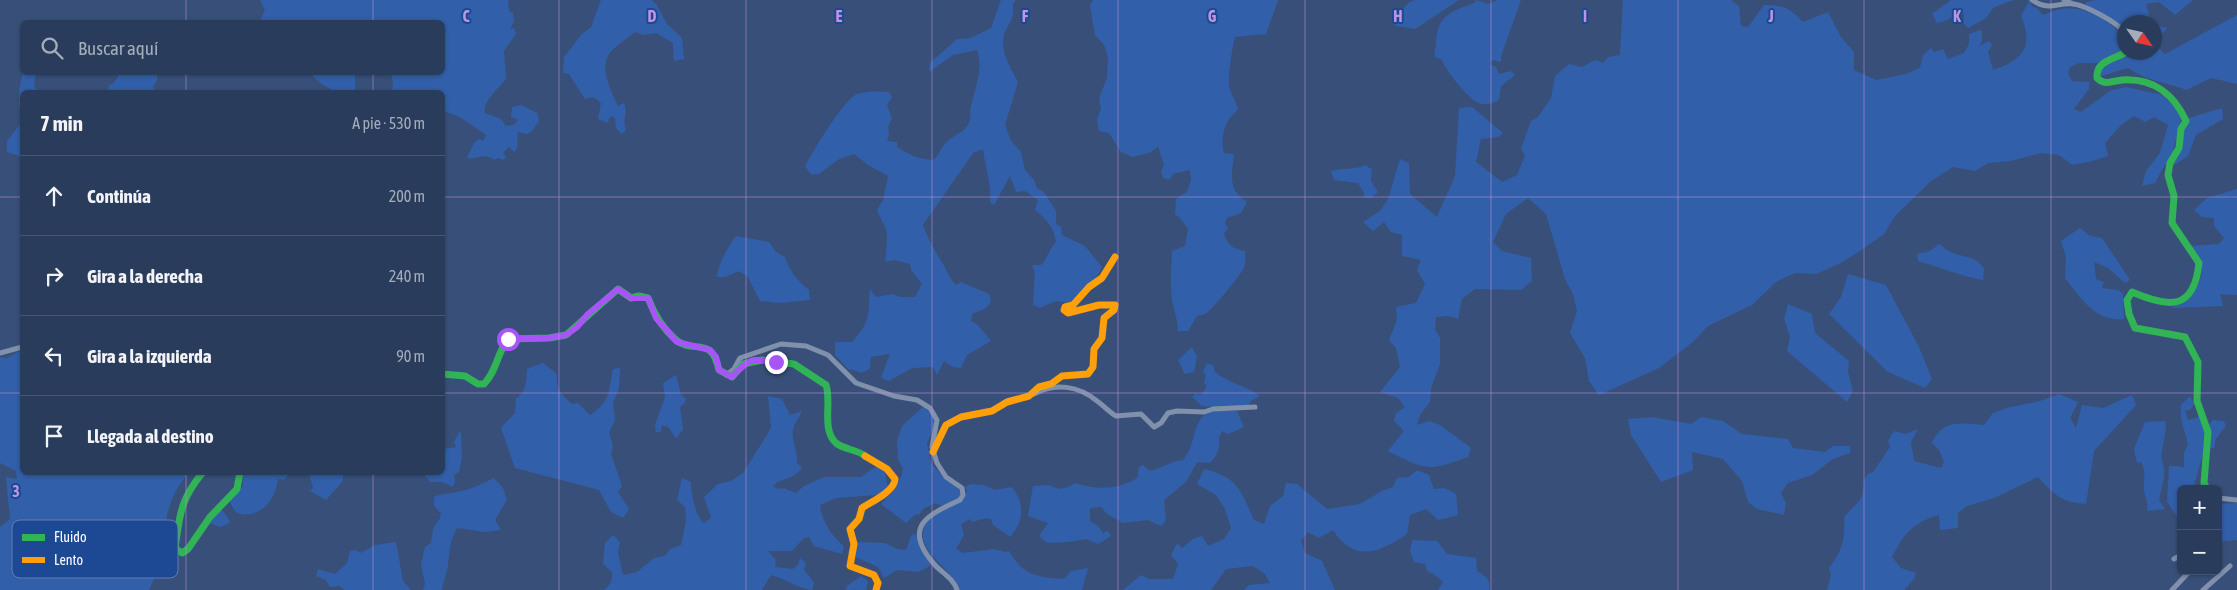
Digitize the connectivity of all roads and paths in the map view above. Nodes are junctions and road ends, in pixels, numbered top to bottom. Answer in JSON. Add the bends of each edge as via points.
{"nodes":[{"id":1,"x":2032,"y":0,"type":"edge"},
{"id":2,"x":2064,"y":0,"type":"edge"},
{"id":3,"x":2074,"y":4,"type":"junction"},
{"id":4,"x":2117,"y":27,"type":"edge"},
{"id":5,"x":2117,"y":58,"type":"edge"},
{"id":6,"x":1115,"y":257,"type":"dead end"},
{"id":7,"x":20,"y":348,"type":"edge"},
{"id":8,"x":0,"y":353,"type":"edge"},
{"id":9,"x":445,"y":374,"type":"edge"},
{"id":10,"x":726,"y":375,"type":"junction"},
{"id":11,"x":1029,"y":396,"type":"junction"},
{"id":12,"x":1255,"y":407,"type":"dead end"},
{"id":13,"x":933,"y":452,"type":"junction"},
{"id":14,"x":200,"y":475,"type":"edge"},
{"id":15,"x":239,"y":475,"type":"edge"},
{"id":16,"x":2205,"y":485,"type":"edge"},
{"id":17,"x":2222,"y":498,"type":"edge"},
{"id":18,"x":2237,"y":500,"type":"edge"},
{"id":19,"x":178,"y":527,"type":"edge"},
{"id":20,"x":178,"y":552,"type":"edge"},
{"id":21,"x":2177,"y":557,"type":"edge"},
{"id":22,"x":2174,"y":559,"type":"dead end"},
{"id":23,"x":2230,"y":566,"type":"dead end"},
{"id":24,"x":2186,"y":575,"type":"edge"},
{"id":25,"x":876,"y":590,"type":"edge"},
{"id":26,"x":957,"y":590,"type":"edge"},
{"id":27,"x":2172,"y":590,"type":"edge"},
{"id":28,"x":2203,"y":590,"type":"edge"}],
"edges":[{"from":1,"to":3,"type":"street","via":[[2046,7]]},
{"from":2,"to":3,"type":"street"},
{"from":3,"to":4,"type":"street","via":[[2099,14]]},
{"from":5,"to":16,"type":"street","via":[[2102,62],[2096,72],[2097,78],[2105,83],[2130,80],[2160,86],[2178,104],[2186,121],[2168,175],[2174,196],[2172,223],[2199,263],[2197,281],[2186,298],[2178,301],[2156,302],[2132,292],[2127,300],[2128,314],[2135,328],[2185,337],[2198,362],[2197,401],[2208,432]]},
{"from":6,"to":11,"type":"street","via":[[1102,278],[1064,310],[1068,313],[1092,305],[1115,305],[1104,318],[1102,338],[1093,352],[1092,370],[1085,376],[1062,376],[1051,384],[1039,386]]},
{"from":7,"to":8,"type":"street"},
{"from":9,"to":10,"type":"street","via":[[465,376],[484,384],[508,339],[566,335],[618,289],[631,298],[648,298],[656,318],[677,342],[710,350],[716,357],[719,370]]},
{"from":10,"to":13,"type":"street","via":[[740,358],[769,347],[781,344],[814,349],[832,359],[856,383],[917,400],[930,408],[937,420]]},
{"from":10,"to":25,"type":"street","via":[[732,377],[743,364],[755,360],[794,364],[802,368],[828,389],[827,422],[833,439],[845,449],[860,452],[882,463],[894,477],[895,483],[890,489],[862,508],[850,529],[854,544],[850,566],[874,574],[878,580]]},
{"from":11,"to":12,"type":"street","via":[[1059,386],[1072,388],[1096,399],[1116,416],[1141,414],[1154,427],[1159,426],[1168,413],[1177,410],[1204,412]]},
{"from":11,"to":13,"type":"street","via":[[946,425]]},
{"from":13,"to":26,"type":"street","via":[[940,470],[959,484],[963,495],[960,500],[926,517],[920,537],[928,555]]},
{"from":14,"to":19,"type":"street","via":[[188,489]]},
{"from":15,"to":20,"type":"street","via":[[237,489],[212,512],[188,548]]},
{"from":17,"to":18,"type":"street"},
{"from":21,"to":22,"type":"street"},
{"from":23,"to":28,"type":"street"},
{"from":24,"to":27,"type":"street"}]}
